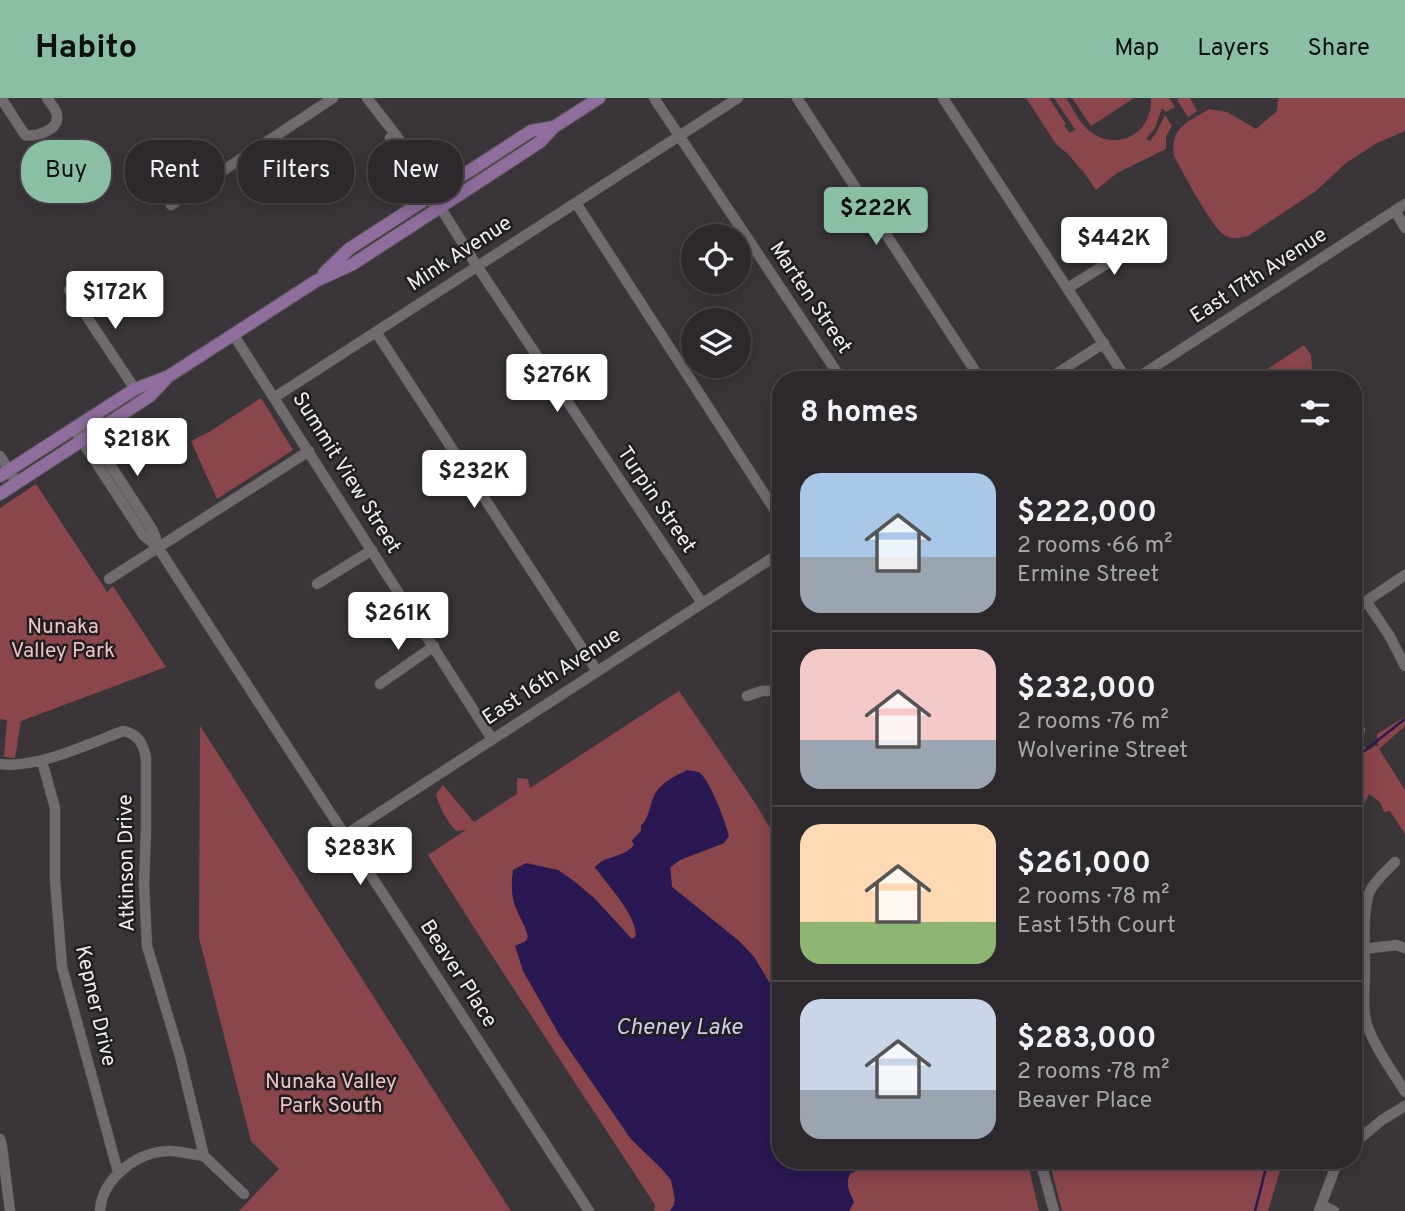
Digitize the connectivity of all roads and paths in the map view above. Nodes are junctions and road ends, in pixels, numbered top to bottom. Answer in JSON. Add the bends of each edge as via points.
{"nodes":[{"id":1,"x":1,"y":98,"type":"edge"},
{"id":2,"x":47,"y":98,"type":"edge"},
{"id":3,"x":333,"y":98,"type":"edge"},
{"id":4,"x":599,"y":98,"type":"edge"},
{"id":5,"x":654,"y":98,"type":"edge"},
{"id":6,"x":738,"y":98,"type":"edge"},
{"id":7,"x":797,"y":98,"type":"edge"},
{"id":8,"x":943,"y":98,"type":"edge"},
{"id":9,"x":369,"y":101,"type":"edge"},
{"id":10,"x":554,"y":127,"type":"junction"},
{"id":11,"x":678,"y":136,"type":"junction"},
{"id":12,"x":399,"y":140,"type":"edge"},
{"id":13,"x":463,"y":175,"type":"edge"},
{"id":14,"x":420,"y":203,"type":"edge"},
{"id":15,"x":437,"y":203,"type":"edge"},
{"id":16,"x":576,"y":203,"type":"junction"},
{"id":17,"x":1405,"y":204,"type":"edge"},
{"id":18,"x":171,"y":205,"type":"dead end"},
{"id":19,"x":440,"y":207,"type":"junction"},
{"id":20,"x":1395,"y":210,"type":"junction"},
{"id":21,"x":1405,"y":228,"type":"edge"},
{"id":22,"x":1143,"y":240,"type":"dead end"},
{"id":23,"x":477,"y":266,"type":"junction"},
{"id":24,"x":316,"y":281,"type":"junction"},
{"id":25,"x":1068,"y":288,"type":"junction"},
{"id":26,"x":69,"y":289,"type":"dead end"},
{"id":27,"x":376,"y":332,"type":"junction"},
{"id":28,"x":233,"y":334,"type":"junction"},
{"id":29,"x":1104,"y":343,"type":"junction"},
{"id":30,"x":836,"y":371,"type":"edge"},
{"id":31,"x":975,"y":371,"type":"edge"},
{"id":32,"x":1061,"y":371,"type":"edge"},
{"id":33,"x":1121,"y":371,"type":"edge"},
{"id":34,"x":1149,"y":371,"type":"edge"},
{"id":35,"x":169,"y":376,"type":"junction"},
{"id":36,"x":135,"y":389,"type":"junction"},
{"id":37,"x":275,"y":397,"type":"junction"},
{"id":38,"x":78,"y":426,"type":"junction"},
{"id":39,"x":86,"y":438,"type":"junction"},
{"id":40,"x":309,"y":450,"type":"junction"},
{"id":41,"x":0,"y":456,"type":"edge"},
{"id":42,"x":3,"y":474,"type":"edge"},
{"id":43,"x":9,"y":488,"type":"edge"},
{"id":44,"x":772,"y":506,"type":"edge"},
{"id":45,"x":157,"y":546,"type":"junction"},
{"id":46,"x":372,"y":550,"type":"junction"},
{"id":47,"x":772,"y":558,"type":"edge"},
{"id":48,"x":1405,"y":575,"type":"edge"},
{"id":49,"x":109,"y":579,"type":"dead end"},
{"id":50,"x":317,"y":584,"type":"dead end"},
{"id":51,"x":1366,"y":601,"type":"junction"},
{"id":52,"x":702,"y":603,"type":"junction"},
{"id":53,"x":1362,"y":604,"type":"edge"},
{"id":54,"x":434,"y":646,"type":"junction"},
{"id":55,"x":1405,"y":666,"type":"edge"},
{"id":56,"x":597,"y":671,"type":"junction"},
{"id":57,"x":380,"y":684,"type":"dead end"},
{"id":58,"x":772,"y":691,"type":"edge"},
{"id":59,"x":747,"y":696,"type":"dead end"},
{"id":60,"x":492,"y":739,"type":"junction"},
{"id":61,"x":42,"y":761,"type":"junction"},
{"id":62,"x":0,"y":764,"type":"edge"},
{"id":63,"x":345,"y":835,"type":"junction"},
{"id":64,"x":1395,"y":862,"type":"dead end"},
{"id":65,"x":1405,"y":948,"type":"edge"},
{"id":66,"x":1364,"y":949,"type":"junction"},
{"id":67,"x":1405,"y":1092,"type":"edge"},
{"id":68,"x":1405,"y":1106,"type":"edge"},
{"id":69,"x":1362,"y":1137,"type":"edge"},
{"id":70,"x":0,"y":1139,"type":"edge"},
{"id":71,"x":204,"y":1156,"type":"junction"},
{"id":72,"x":1042,"y":1169,"type":"edge"},
{"id":73,"x":1335,"y":1169,"type":"edge"},
{"id":74,"x":118,"y":1172,"type":"junction"},
{"id":75,"x":244,"y":1194,"type":"dead end"},
{"id":76,"x":1320,"y":1208,"type":"edge"},
{"id":77,"x":10,"y":1211,"type":"edge"},
{"id":78,"x":100,"y":1211,"type":"edge"},
{"id":79,"x":589,"y":1211,"type":"edge"},
{"id":80,"x":1054,"y":1211,"type":"edge"},
{"id":81,"x":1334,"y":1211,"type":"edge"}],
"edges":[{"from":1,"to":2,"type":"street","via":[[25,135],[32,137],[57,121]]},
{"from":3,"to":18,"type":"street"},
{"from":4,"to":10,"type":"main road"},
{"from":5,"to":11,"type":"street","name":"Marten Street"},
{"from":6,"to":11,"type":"street","name":"Mink Avenue"},
{"from":7,"to":31,"type":"street"},
{"from":8,"to":25,"type":"street"},
{"from":9,"to":12,"type":"street","name":"Turpin Street"},
{"from":10,"to":13,"type":"main road","via":[[531,131]]},
{"from":10,"to":19,"type":"main road","via":[[540,142]]},
{"from":11,"to":16,"type":"street","name":"Mink Avenue"},
{"from":11,"to":30,"type":"street","name":"Marten Street"},
{"from":14,"to":24,"type":"main road","via":[[349,249]]},
{"from":15,"to":19,"type":"street","name":"Turpin Street"},
{"from":16,"to":23,"type":"street","name":"Mink Avenue"},
{"from":16,"to":44,"type":"street"},
{"from":17,"to":20,"type":"street","name":"East 17th Avenue"},
{"from":19,"to":23,"type":"street","name":"Turpin Street"},
{"from":19,"to":24,"type":"main road","via":[[354,264]]},
{"from":20,"to":21,"type":"street"},
{"from":20,"to":34,"type":"street","name":"East 17th Avenue"},
{"from":22,"to":25,"type":"street"},
{"from":23,"to":27,"type":"street","name":"Mink Avenue"},
{"from":23,"to":52,"type":"street","name":"Turpin Street"},
{"from":24,"to":28,"type":"main road"},
{"from":25,"to":29,"type":"street"},
{"from":26,"to":36,"type":"street"},
{"from":27,"to":37,"type":"street","name":"Mink Avenue"},
{"from":27,"to":56,"type":"street"},
{"from":28,"to":35,"type":"main road"},
{"from":28,"to":37,"type":"street","name":"Summit View Street"},
{"from":29,"to":32,"type":"street"},
{"from":29,"to":33,"type":"street"},
{"from":35,"to":36,"type":"main road"},
{"from":35,"to":39,"type":"main road","via":[[150,396]]},
{"from":36,"to":38,"type":"main road"},
{"from":37,"to":40,"type":"street","name":"Summit View Street"},
{"from":38,"to":39,"type":"street","name":"Beaver Place"},
{"from":38,"to":42,"type":"main road"},
{"from":39,"to":43,"type":"main road"},
{"from":39,"to":45,"type":"street","name":"Beaver Place","via":[[144,536]]},
{"from":40,"to":45,"type":"street"},
{"from":40,"to":46,"type":"street","name":"Summit View Street"},
{"from":41,"to":42,"type":"street"},
{"from":42,"to":43,"type":"street"},
{"from":45,"to":49,"type":"street"},
{"from":45,"to":63,"type":"street","name":"Beaver Place"},
{"from":46,"to":50,"type":"street"},
{"from":46,"to":54,"type":"street","name":"Summit View Street"},
{"from":47,"to":52,"type":"street","name":"East 16th Avenue"},
{"from":48,"to":51,"type":"street"},
{"from":51,"to":53,"type":"street"},
{"from":51,"to":55,"type":"street"},
{"from":52,"to":56,"type":"street","name":"East 16th Avenue"},
{"from":54,"to":57,"type":"street"},
{"from":54,"to":60,"type":"street","name":"Summit View Street"},
{"from":56,"to":60,"type":"street","name":"East 16th Avenue"},
{"from":58,"to":59,"type":"street"},
{"from":60,"to":63,"type":"street","name":"East 16th Avenue"},
{"from":61,"to":62,"type":"street","name":"Atkinson Drive"},
{"from":61,"to":71,"type":"street","name":"Atkinson Drive","via":[[123,731],[140,739],[144,747],[148,946]]},
{"from":61,"to":74,"type":"street","name":"Kepner Drive","via":[[55,808],[62,967]]},
{"from":63,"to":79,"type":"street","name":"Beaver Place"},
{"from":64,"to":66,"type":"street","via":[[1367,900]]},
{"from":65,"to":66,"type":"street"},
{"from":66,"to":67,"type":"street","via":[[1366,1021]]},
{"from":68,"to":69,"type":"street"},
{"from":70,"to":77,"type":"street"},
{"from":71,"to":74,"type":"street","via":[[170,1151],[144,1156]]},
{"from":71,"to":75,"type":"street"},
{"from":72,"to":80,"type":"street"},
{"from":73,"to":76,"type":"street"},
{"from":74,"to":78,"type":"street","via":[[100,1200]]},
{"from":76,"to":81,"type":"street"}]}
